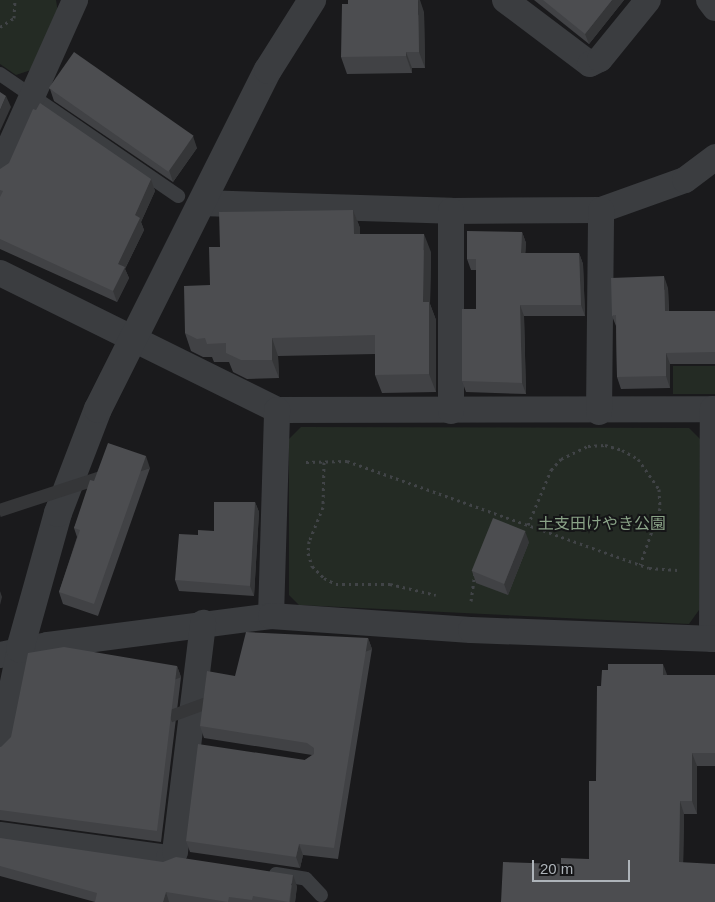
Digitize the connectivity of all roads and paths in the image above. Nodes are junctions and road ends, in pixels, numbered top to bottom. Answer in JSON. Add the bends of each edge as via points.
{"nodes":[{"id":1,"x":16,"y":0,"type":"edge"},
{"id":2,"x":75,"y":0,"type":"edge"},
{"id":3,"x":312,"y":0,"type":"edge"},
{"id":4,"x":505,"y":0,"type":"edge"},
{"id":5,"x":648,"y":0,"type":"edge"},
{"id":6,"x":710,"y":0,"type":"edge"},
{"id":7,"x":715,"y":8,"type":"edge"},
{"id":8,"x":0,"y":27,"type":"edge"},
{"id":9,"x":0,"y":74,"type":"edge"},
{"id":10,"x":33,"y":97,"type":"junction"},
{"id":11,"x":715,"y":157,"type":"edge"},
{"id":12,"x":0,"y":168,"type":"edge"},
{"id":13,"x":190,"y":200,"type":"junction"},
{"id":14,"x":600,"y":210,"type":"junction"},
{"id":15,"x":451,"y":211,"type":"junction"},
{"id":16,"x":0,"y":273,"type":"edge"},
{"id":17,"x":132,"y":340,"type":"junction"},
{"id":18,"x":714,"y":409,"type":"edge"},
{"id":19,"x":278,"y":410,"type":"junction"},
{"id":20,"x":451,"y":411,"type":"junction"},
{"id":21,"x":599,"y":412,"type":"junction"},
{"id":22,"x":278,"y":461,"type":"junction"},
{"id":23,"x":324,"y":462,"type":"junction"},
{"id":24,"x":497,"y":514,"type":"junction"},
{"id":25,"x":494,"y":523,"type":"edge"},
{"id":26,"x":528,"y":525,"type":"junction"},
{"id":27,"x":640,"y":564,"type":"junction"},
{"id":28,"x":478,"y":565,"type":"edge"},
{"id":29,"x":713,"y":572,"type":"junction"},
{"id":30,"x":443,"y":597,"type":"dead end"},
{"id":31,"x":462,"y":598,"type":"dead end"},
{"id":32,"x":471,"y":598,"type":"junction"},
{"id":33,"x":481,"y":598,"type":"dead end"},
{"id":34,"x":271,"y":616,"type":"junction"},
{"id":35,"x":203,"y":623,"type":"junction"},
{"id":36,"x":471,"y":630,"type":"junction"},
{"id":37,"x":714,"y":639,"type":"edge"},
{"id":38,"x":10,"y":652,"type":"edge"},
{"id":39,"x":0,"y":744,"type":"edge"},
{"id":40,"x":0,"y":835,"type":"edge"},
{"id":41,"x":262,"y":872,"type":"edge"},
{"id":42,"x":321,"y":895,"type":"dead end"}],
"edges":[{"from":1,"to":8,"type":"path","via":[[14,18]]},
{"from":2,"to":10,"type":"street"},
{"from":3,"to":13,"type":"street"},
{"from":4,"to":5,"type":"street","via":[[590,64],[600,59]]},
{"from":6,"to":7,"type":"street"},
{"from":9,"to":10,"type":"lane"},
{"from":10,"to":12,"type":"street"},
{"from":10,"to":13,"type":"lane"},
{"from":11,"to":14,"type":"street","via":[[685,180]]},
{"from":13,"to":15,"type":"street"},
{"from":13,"to":17,"type":"street"},
{"from":14,"to":15,"type":"street"},
{"from":14,"to":21,"type":"street"},
{"from":15,"to":20,"type":"street"},
{"from":16,"to":17,"type":"street"},
{"from":17,"to":19,"type":"street"},
{"from":17,"to":38,"type":"street","via":[[77,459]]},
{"from":18,"to":21,"type":"street"},
{"from":18,"to":29,"type":"street"},
{"from":19,"to":20,"type":"street"},
{"from":19,"to":22,"type":"street"},
{"from":20,"to":21,"type":"street"},
{"from":22,"to":23,"type":"path"},
{"from":22,"to":34,"type":"street"},
{"from":23,"to":24,"type":"path","via":[[347,461]]},
{"from":23,"to":30,"type":"path","via":[[323,507],[309,547],[312,566],[336,584],[390,584]]},
{"from":24,"to":25,"type":"path"},
{"from":24,"to":26,"type":"path"},
{"from":26,"to":27,"type":"path"},
{"from":26,"to":27,"type":"path","via":[[551,470],[561,459],[588,446],[605,444],[638,459],[659,489],[660,508]]},
{"from":27,"to":29,"type":"path"},
{"from":28,"to":32,"type":"path","via":[[471,582]]},
{"from":29,"to":37,"type":"street"},
{"from":31,"to":32,"type":"path"},
{"from":32,"to":33,"type":"path"},
{"from":32,"to":36,"type":"path"},
{"from":34,"to":35,"type":"street"},
{"from":34,"to":36,"type":"street"},
{"from":35,"to":38,"type":"street"},
{"from":35,"to":40,"type":"street","via":[[197,745],[175,852],[178,860]]},
{"from":36,"to":37,"type":"street"},
{"from":38,"to":39,"type":"street"},
{"from":41,"to":42,"type":"lane","via":[[306,879]]}]}
